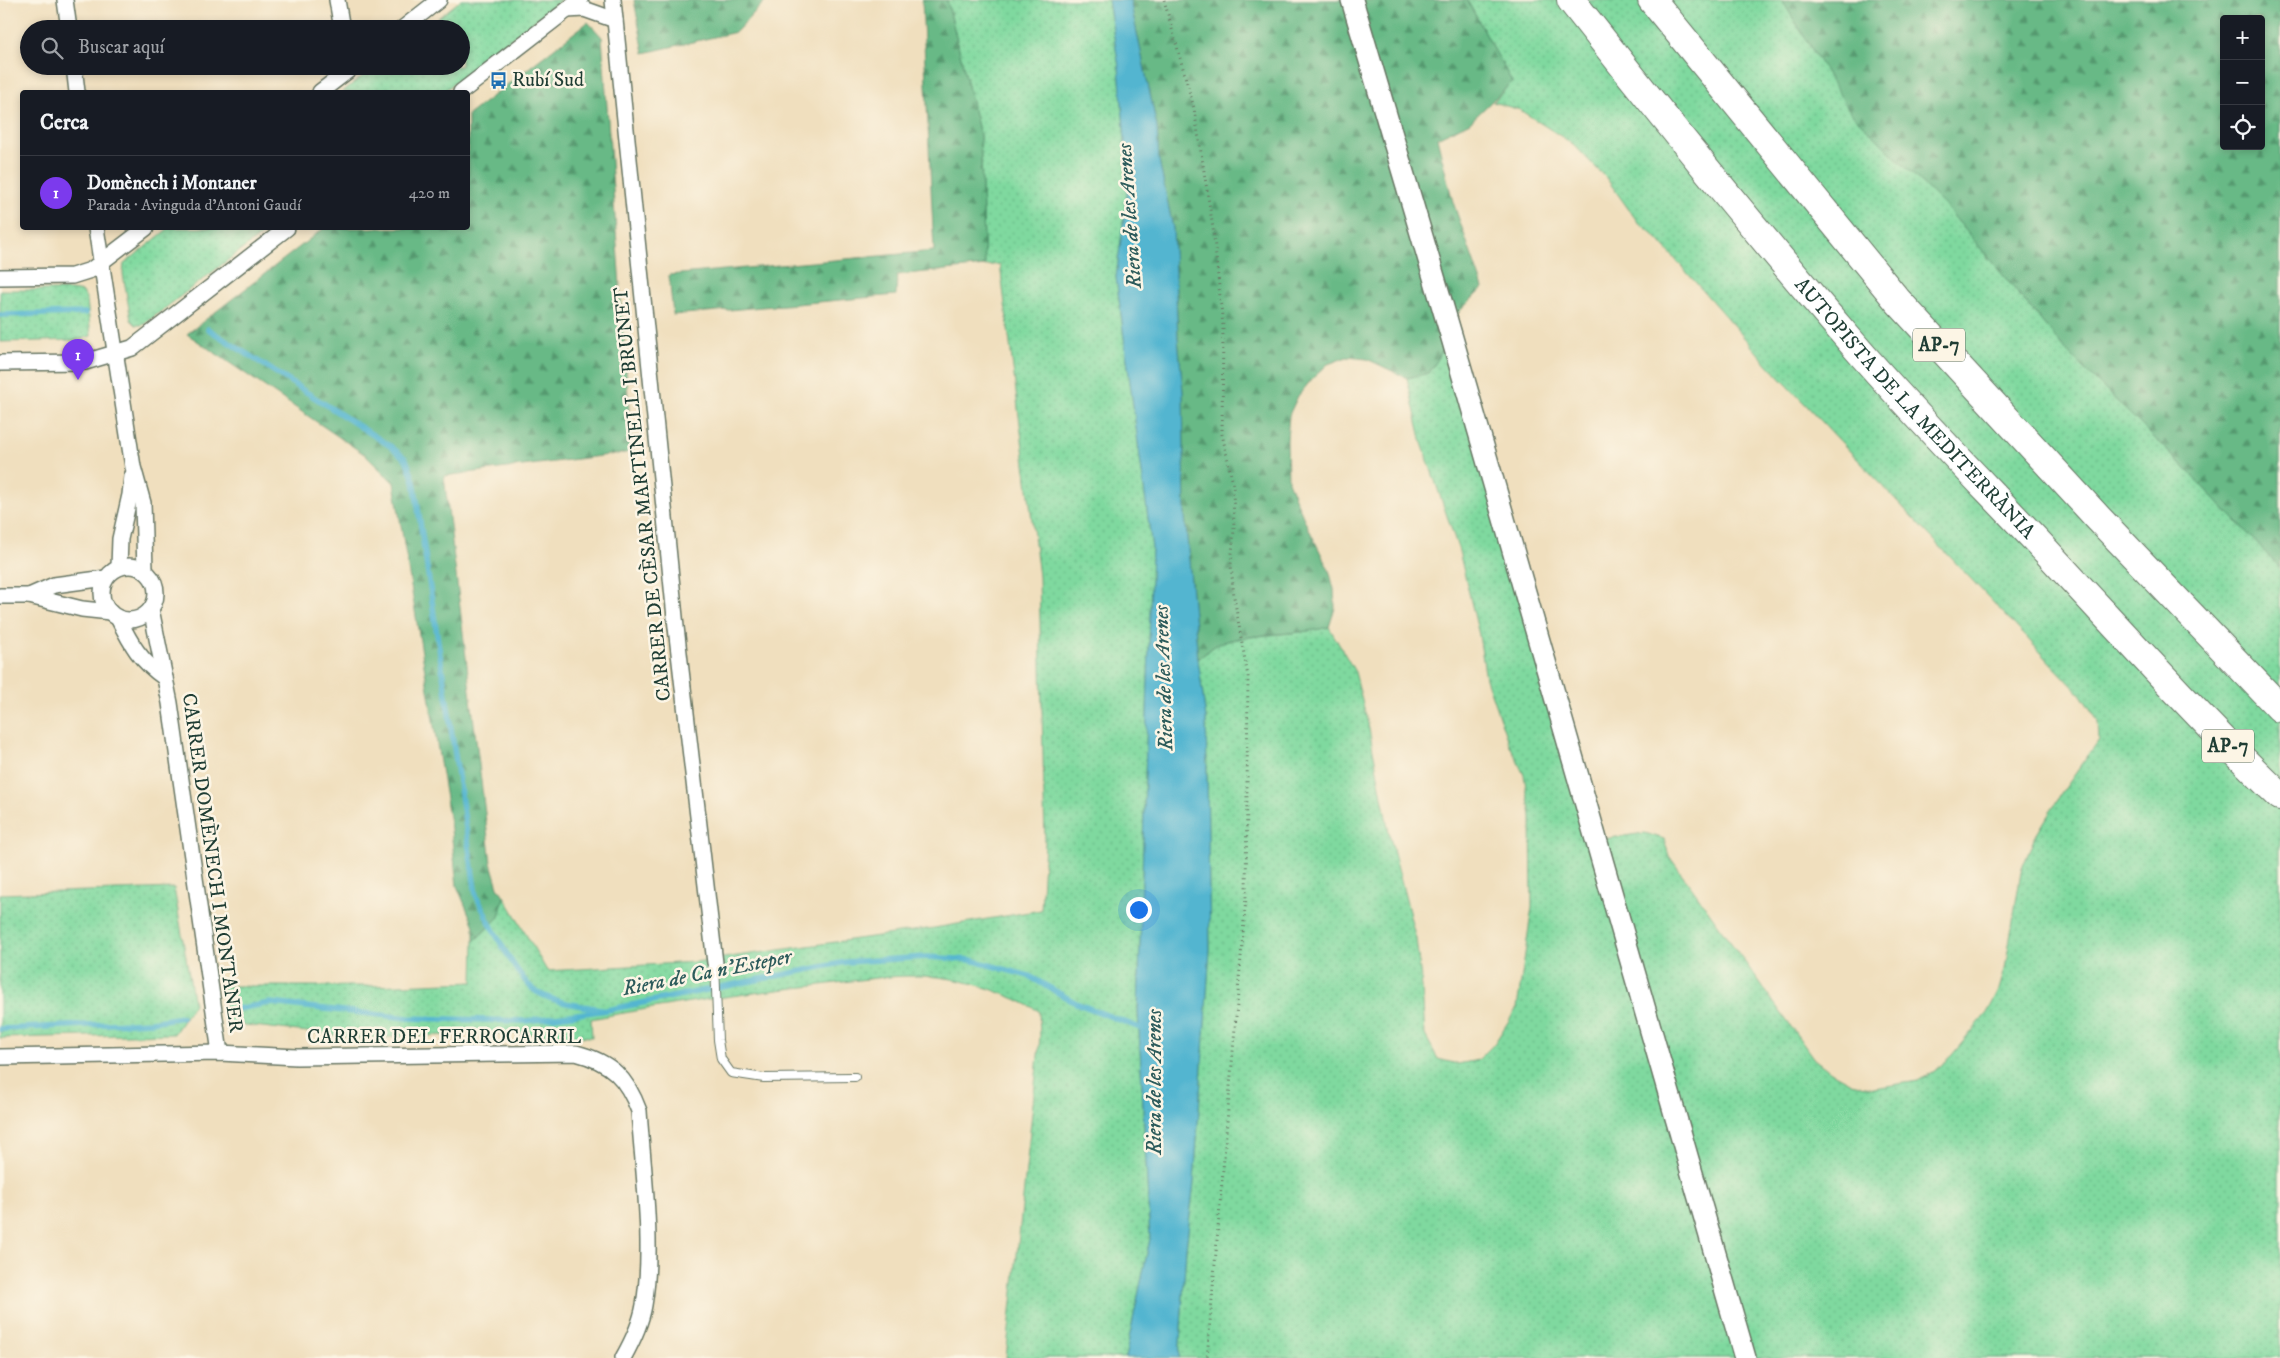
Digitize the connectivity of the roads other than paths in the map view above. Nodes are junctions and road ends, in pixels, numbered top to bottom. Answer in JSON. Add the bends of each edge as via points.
{"nodes":[{"id":1,"x":64,"y":0,"type":"edge"},
{"id":2,"x":337,"y":0,"type":"edge"},
{"id":3,"x":439,"y":0,"type":"edge"},
{"id":4,"x":580,"y":0,"type":"edge"},
{"id":5,"x":613,"y":0,"type":"edge"},
{"id":6,"x":1352,"y":0,"type":"edge"},
{"id":7,"x":1571,"y":0,"type":"edge"},
{"id":8,"x":1652,"y":0,"type":"edge"},
{"id":9,"x":567,"y":10,"type":"junction"},
{"id":10,"x":67,"y":20,"type":"edge"},
{"id":11,"x":340,"y":20,"type":"edge"},
{"id":12,"x":413,"y":20,"type":"edge"},
{"id":13,"x":615,"y":20,"type":"junction"},
{"id":14,"x":75,"y":75,"type":"edge"},
{"id":15,"x":341,"y":75,"type":"edge"},
{"id":16,"x":77,"y":90,"type":"edge"},
{"id":17,"x":322,"y":90,"type":"edge"},
{"id":18,"x":464,"y":90,"type":"edge"},
{"id":19,"x":96,"y":230,"type":"edge"},
{"id":20,"x":143,"y":230,"type":"edge"},
{"id":21,"x":284,"y":230,"type":"edge"},
{"id":22,"x":101,"y":262,"type":"junction"},
{"id":23,"x":0,"y":277,"type":"edge"},
{"id":24,"x":114,"y":354,"type":"junction"},
{"id":25,"x":0,"y":363,"type":"edge"},
{"id":26,"x":133,"y":467,"type":"junction"},
{"id":27,"x":119,"y":567,"type":"junction"},
{"id":28,"x":145,"y":570,"type":"junction"},
{"id":29,"x":106,"y":578,"type":"junction"},
{"id":30,"x":0,"y":596,"type":"edge"},
{"id":31,"x":29,"y":596,"type":"junction"},
{"id":32,"x":151,"y":609,"type":"junction"},
{"id":33,"x":114,"y":615,"type":"junction"},
{"id":34,"x":165,"y":678,"type":"junction"},
{"id":35,"x":2280,"y":708,"type":"edge"},
{"id":36,"x":2280,"y":796,"type":"edge"},
{"id":37,"x":715,"y":963,"type":"joint"},
{"id":38,"x":220,"y":1053,"type":"junction"},
{"id":39,"x":0,"y":1058,"type":"edge"},
{"id":40,"x":855,"y":1077,"type":"dead end"},
{"id":41,"x":623,"y":1358,"type":"edge"},
{"id":42,"x":1745,"y":1358,"type":"edge"}],
"edges":[{"from":1,"to":10,"type":"street"},
{"from":2,"to":11,"type":"street"},
{"from":3,"to":12,"type":"street"},
{"from":4,"to":9,"type":"street"},
{"from":5,"to":13,"type":"street","name":"CARRER DE CÈSAR MARTINELL I BRUNET"},
{"from":6,"to":42,"type":"main road"},
{"from":7,"to":36,"type":"highway","name":"AUTOPISTA DE LA MEDITERRÀNIA","number":"AP-7","via":[[1703,166],[1854,345],[2179,694]]},
{"from":8,"to":35,"type":"highway","number":"AP-7","via":[[1897,300],[2099,519]]},
{"from":9,"to":13,"type":"street","via":[[584,9]]},
{"from":9,"to":18,"type":"street"},
{"from":13,"to":37,"type":"street","name":"CARRER DE CÈSAR MARTINELL I BRUNET","via":[[676,627]]},
{"from":14,"to":16,"type":"street"},
{"from":15,"to":17,"type":"street"},
{"from":19,"to":22,"type":"street"},
{"from":20,"to":22,"type":"street"},
{"from":21,"to":24,"type":"street","via":[[132,348]]},
{"from":22,"to":23,"type":"street","via":[[91,270],[72,276]]},
{"from":22,"to":24,"type":"street"},
{"from":24,"to":25,"type":"street","via":[[85,362]]},
{"from":24,"to":26,"type":"street"},
{"from":26,"to":27,"type":"street","via":[[120,539]]},
{"from":26,"to":28,"type":"street","via":[[143,504]]},
{"from":27,"to":28,"type":"street","via":[[137,566]]},
{"from":27,"to":29,"type":"street"},
{"from":28,"to":32,"type":"street","via":[[157,592]]},
{"from":29,"to":31,"type":"street","via":[[54,585]]},
{"from":29,"to":33,"type":"street","via":[[102,596]]},
{"from":30,"to":31,"type":"street"},
{"from":31,"to":33,"type":"street"},
{"from":32,"to":33,"type":"street","via":[[136,620]]},
{"from":32,"to":34,"type":"street","name":"CARRER DOMÈNECH I MONTANER"},
{"from":33,"to":34,"type":"street","name":"CARRER DOMÈNECH I MONTANER","via":[[148,666]]},
{"from":34,"to":38,"type":"street","name":"CARRER DOMÈNECH I MONTANER"},
{"from":37,"to":40,"type":"lane","via":[[718,1040],[721,1059],[731,1074],[764,1078]]},
{"from":38,"to":39,"type":"street","name":"CARRER DEL FERROCARRIL"},
{"from":38,"to":41,"type":"street","name":"CARRER DEL FERROCARRIL","via":[[297,1057],[576,1053],[607,1065],[632,1092],[640,1111],[648,1271],[644,1307]]}]}
